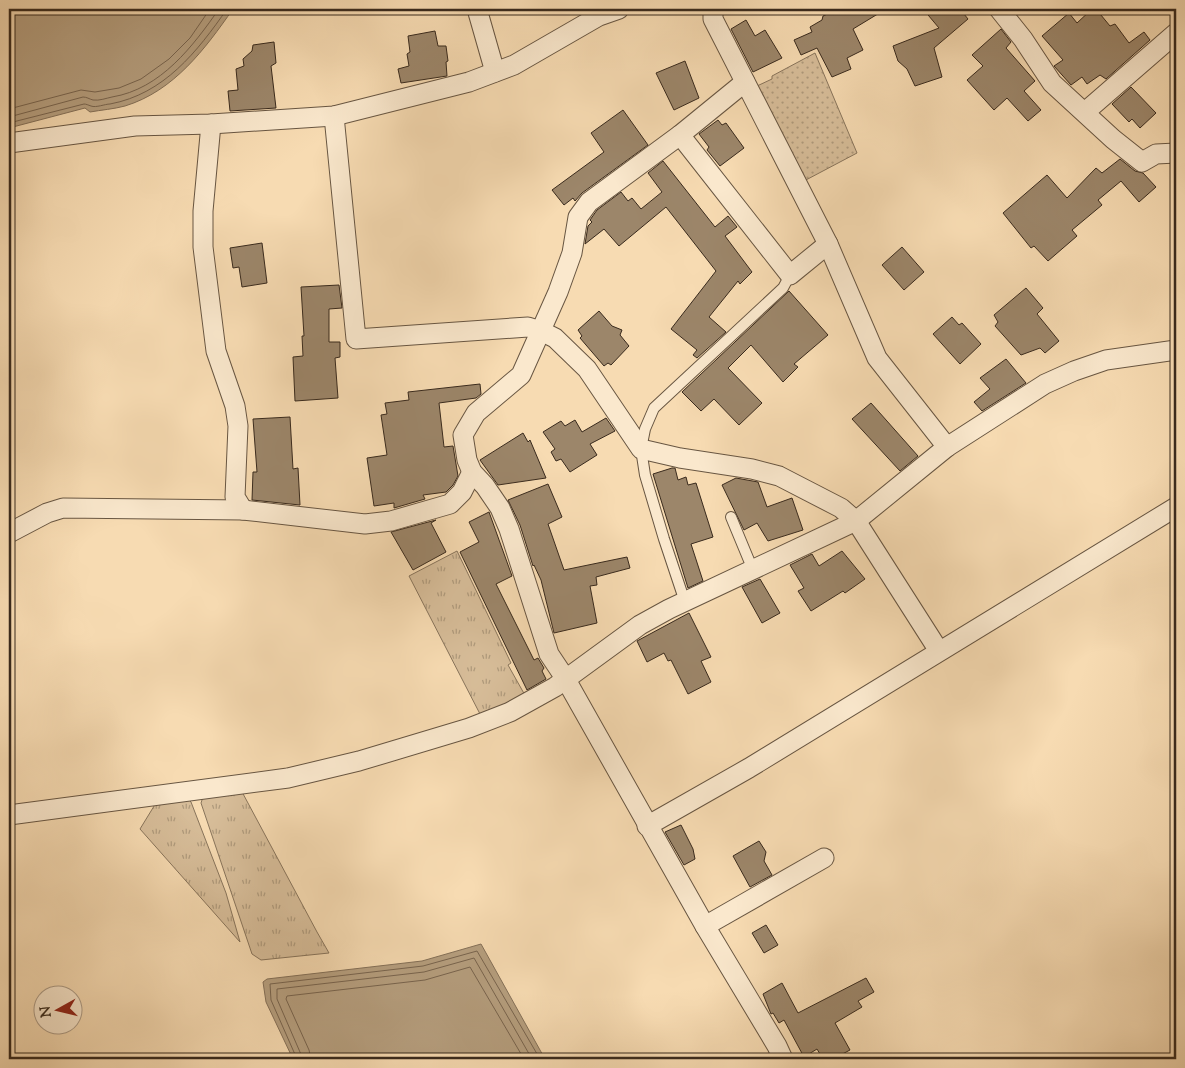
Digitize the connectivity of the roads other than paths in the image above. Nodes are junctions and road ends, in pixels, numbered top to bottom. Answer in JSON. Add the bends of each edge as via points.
{"nodes":[{"id":1,"x":477,"y":9,"type":"edge"},
{"id":2,"x":619,"y":9,"type":"edge"},
{"id":3,"x":713,"y":9,"type":"edge"},
{"id":4,"x":999,"y":9,"type":"edge"},
{"id":5,"x":1176,"y":34,"type":"edge"},
{"id":6,"x":495,"y":72,"type":"junction"},
{"id":7,"x":745,"y":82,"type":"junction"},
{"id":8,"x":1085,"y":112,"type":"junction"},
{"id":9,"x":334,"y":116,"type":"junction"},
{"id":10,"x":211,"y":124,"type":"junction"},
{"id":11,"x":680,"y":135,"type":"junction"},
{"id":12,"x":9,"y":143,"type":"edge"},
{"id":13,"x":1176,"y":154,"type":"edge"},
{"id":14,"x":828,"y":244,"type":"junction"},
{"id":15,"x":790,"y":275,"type":"junction"},
{"id":16,"x":541,"y":331,"type":"junction"},
{"id":17,"x":1176,"y":350,"type":"edge"},
{"id":18,"x":947,"y":447,"type":"junction"},
{"id":19,"x":641,"y":449,"type":"junction"},
{"id":20,"x":472,"y":472,"type":"junction"},
{"id":21,"x":1176,"y":507,"type":"edge"},
{"id":22,"x":243,"y":510,"type":"junction"},
{"id":23,"x":731,"y":517,"type":"dead end"},
{"id":24,"x":856,"y":520,"type":"junction"},
{"id":25,"x":9,"y":533,"type":"edge"},
{"id":26,"x":753,"y":570,"type":"junction"},
{"id":27,"x":685,"y":602,"type":"junction"},
{"id":28,"x":939,"y":652,"type":"junction"},
{"id":29,"x":565,"y":678,"type":"junction"},
{"id":30,"x":9,"y":815,"type":"edge"},
{"id":31,"x":647,"y":826,"type":"junction"},
{"id":32,"x":824,"y":858,"type":"dead end"},
{"id":33,"x":705,"y":926,"type":"junction"},
{"id":34,"x":783,"y":1059,"type":"edge"}],
"edges":[{"from":1,"to":6,"type":"street"},
{"from":2,"to":6,"type":"street","via":[[599,16],[514,65]]},
{"from":3,"to":7,"type":"street","via":[[713,19]]},
{"from":4,"to":8,"type":"street","via":[[1052,83]]},
{"from":5,"to":8,"type":"street"},
{"from":6,"to":9,"type":"street","via":[[469,82]]},
{"from":7,"to":11,"type":"street"},
{"from":7,"to":14,"type":"street","via":[[795,174]]},
{"from":8,"to":13,"type":"street","via":[[1142,162],[1156,154]]},
{"from":9,"to":10,"type":"street"},
{"from":9,"to":16,"type":"street","via":[[356,338],[528,326]]},
{"from":10,"to":12,"type":"street","via":[[135,126]]},
{"from":10,"to":22,"type":"street","via":[[203,247],[216,351],[235,406],[238,426],[235,497]]},
{"from":11,"to":15,"type":"street"},
{"from":11,"to":16,"type":"street","via":[[589,202],[578,217],[572,253]]},
{"from":14,"to":15,"type":"street"},
{"from":14,"to":18,"type":"street","via":[[877,358]]},
{"from":15,"to":19,"type":"lane","via":[[783,288],[654,408]]},
{"from":16,"to":19,"type":"street","via":[[555,338],[587,369]]},
{"from":16,"to":20,"type":"street","via":[[521,375],[476,414],[463,435]]},
{"from":17,"to":18,"type":"street","via":[[1106,360],[1074,371],[1045,384]]},
{"from":18,"to":24,"type":"street"},
{"from":19,"to":24,"type":"street","via":[[779,476]]},
{"from":19,"to":27,"type":"lane","via":[[645,475]]},
{"from":20,"to":22,"type":"street","via":[[462,492],[450,504],[391,521],[365,524]]},
{"from":20,"to":29,"type":"street","via":[[500,508],[549,654]]},
{"from":21,"to":28,"type":"street"},
{"from":22,"to":25,"type":"street","via":[[64,508]]},
{"from":23,"to":26,"type":"lane"},
{"from":24,"to":26,"type":"street"},
{"from":24,"to":28,"type":"street"},
{"from":26,"to":27,"type":"street"},
{"from":27,"to":29,"type":"street","via":[[640,625]]},
{"from":28,"to":31,"type":"street"},
{"from":29,"to":30,"type":"street","via":[[510,712],[469,728],[358,761],[288,778]]},
{"from":29,"to":31,"type":"street"},
{"from":31,"to":33,"type":"street"},
{"from":32,"to":33,"type":"street"},
{"from":33,"to":34,"type":"street"}]}
